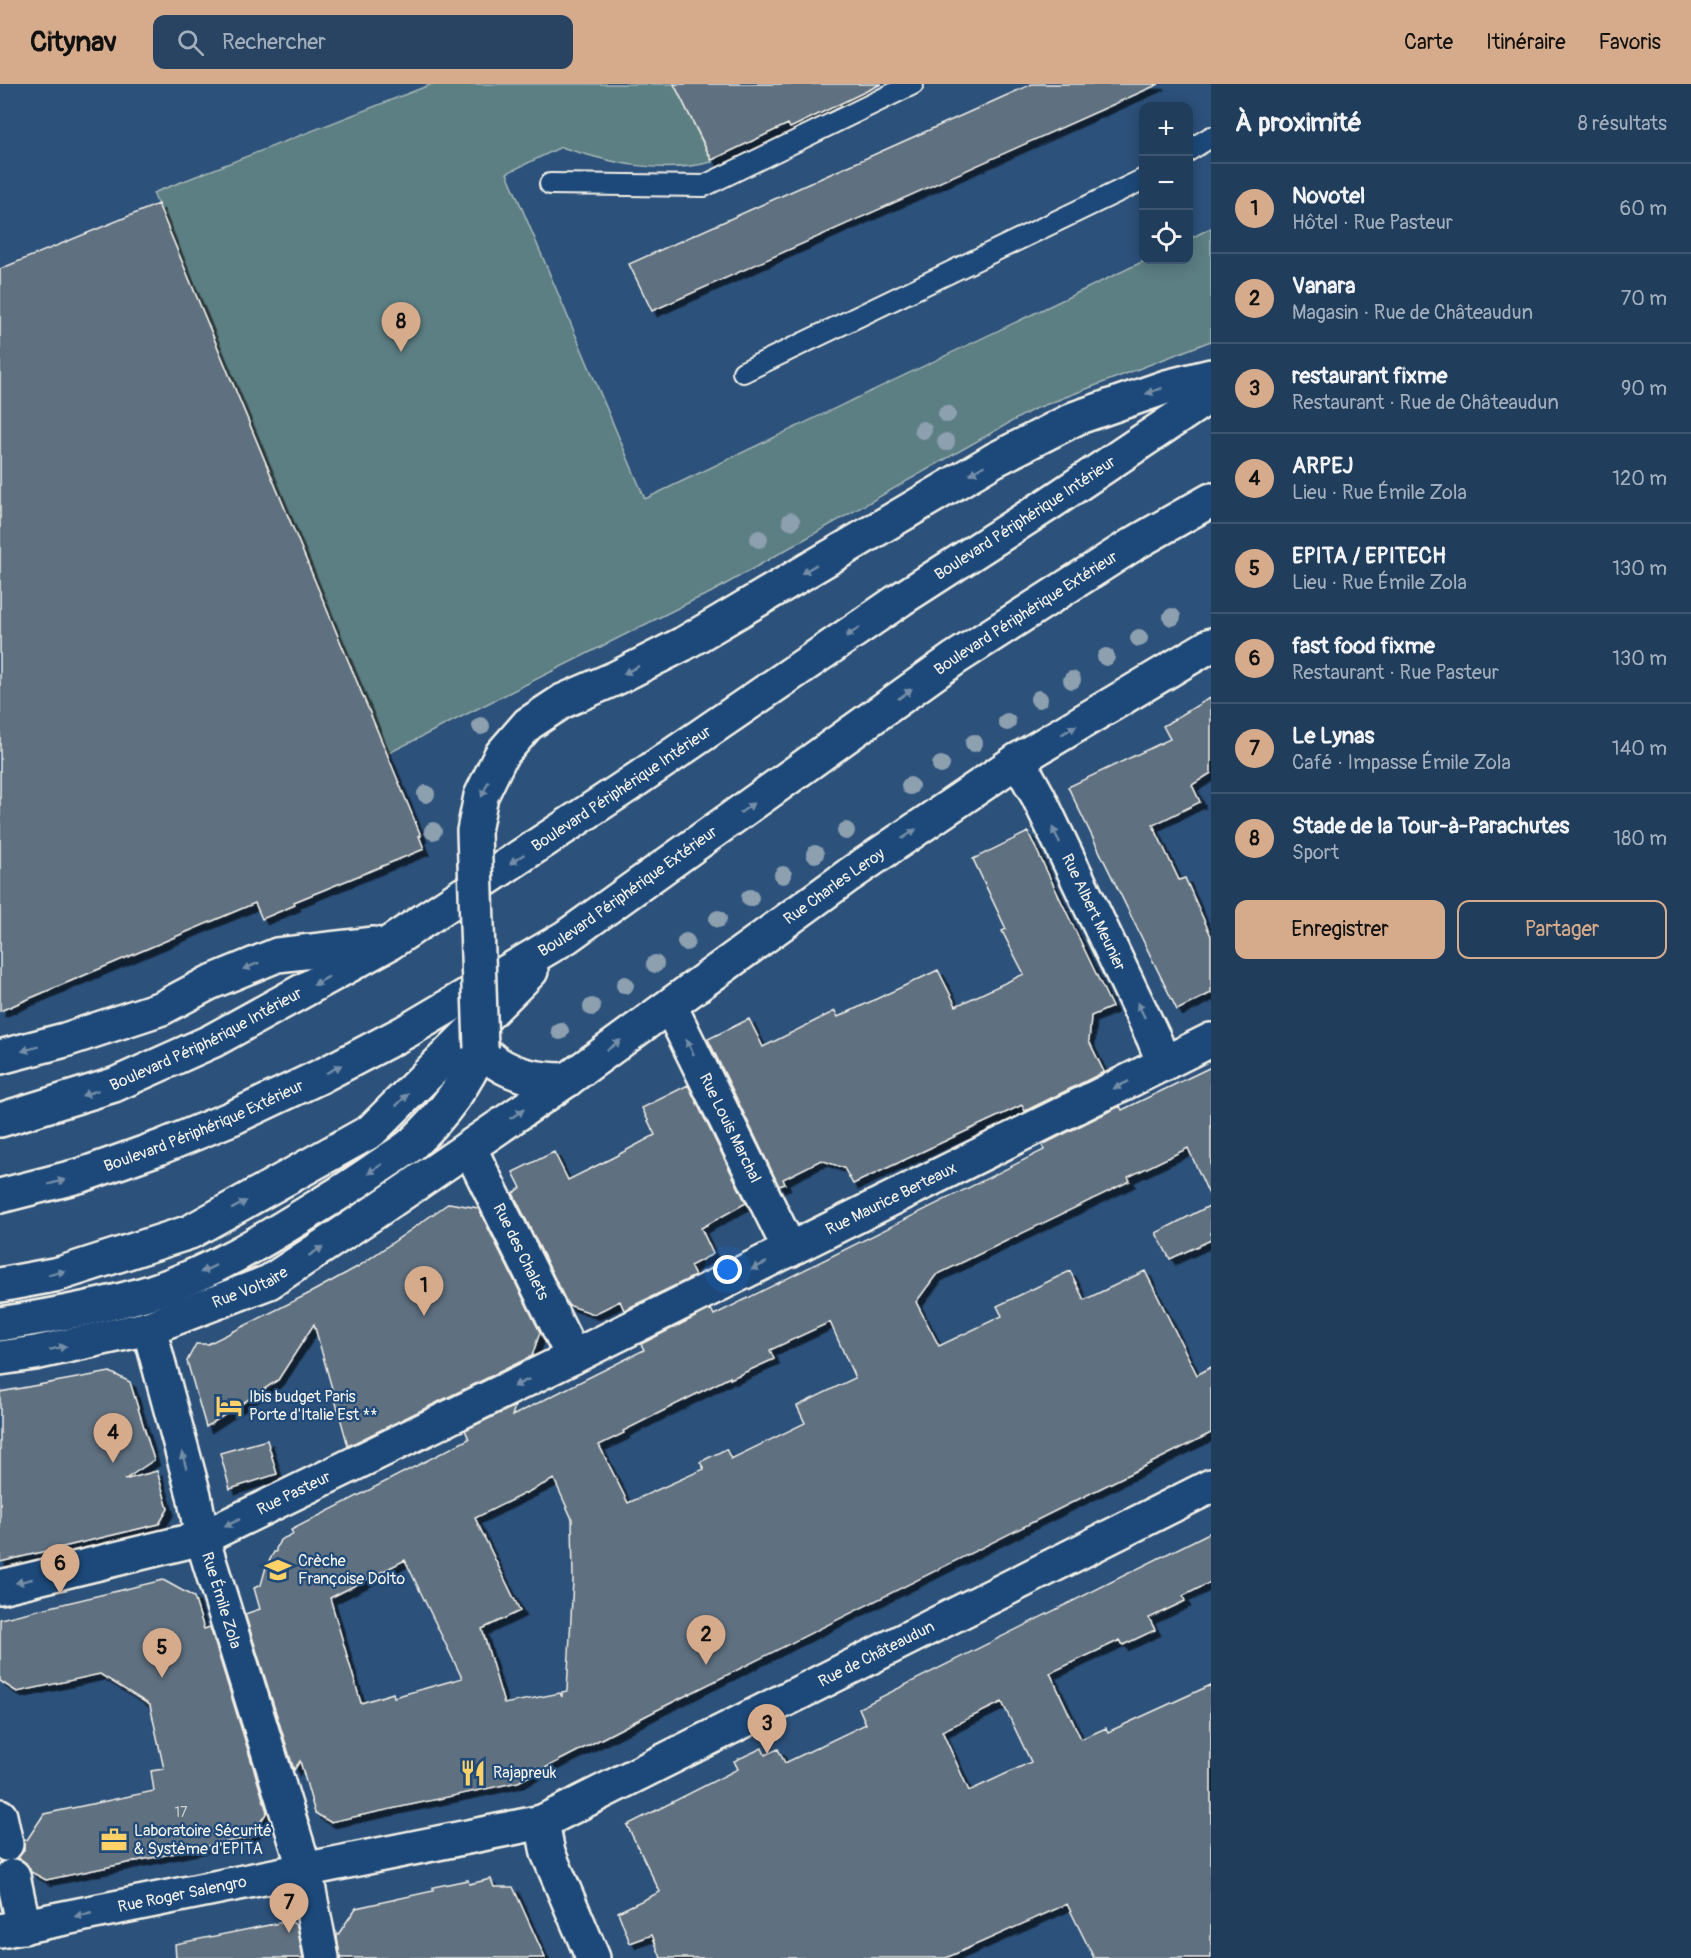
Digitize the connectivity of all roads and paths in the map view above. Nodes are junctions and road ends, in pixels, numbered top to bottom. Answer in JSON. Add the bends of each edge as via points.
{"nodes":[{"id":1,"x":913,"y":84,"type":"edge"},
{"id":2,"x":1211,"y":137,"type":"edge"},
{"id":3,"x":1193,"y":149,"type":"edge"},
{"id":4,"x":1139,"y":181,"type":"edge"},
{"id":5,"x":550,"y":184,"type":"dead end"},
{"id":6,"x":743,"y":372,"type":"dead end"},
{"id":7,"x":1211,"y":376,"type":"edge"},
{"id":8,"x":1211,"y":395,"type":"edge"},
{"id":9,"x":1211,"y":500,"type":"edge"},
{"id":10,"x":1211,"y":645,"type":"edge"},
{"id":11,"x":1018,"y":760,"type":"junction"},
{"id":12,"x":566,"y":937,"type":"junction"},
{"id":13,"x":391,"y":942,"type":"junction"},
{"id":14,"x":670,"y":1006,"type":"junction"},
{"id":15,"x":1211,"y":1040,"type":"edge"},
{"id":16,"x":481,"y":1048,"type":"junction"},
{"id":17,"x":0,"y":1057,"type":"edge"},
{"id":18,"x":1164,"y":1064,"type":"junction"},
{"id":19,"x":567,"y":1080,"type":"junction"},
{"id":20,"x":0,"y":1120,"type":"edge"},
{"id":21,"x":469,"y":1147,"type":"junction"},
{"id":22,"x":0,"y":1197,"type":"edge"},
{"id":23,"x":790,"y":1250,"type":"junction"},
{"id":24,"x":0,"y":1285,"type":"edge"},
{"id":25,"x":0,"y":1324,"type":"edge"},
{"id":26,"x":149,"y":1329,"type":"junction"},
{"id":27,"x":573,"y":1358,"type":"junction"},
{"id":28,"x":0,"y":1359,"type":"edge"},
{"id":29,"x":1211,"y":1486,"type":"edge"},
{"id":30,"x":202,"y":1538,"type":"junction"},
{"id":31,"x":0,"y":1587,"type":"edge"},
{"id":32,"x":542,"y":1822,"type":"junction"},
{"id":33,"x":305,"y":1870,"type":"junction"},
{"id":34,"x":13,"y":1876,"type":"dead end"},
{"id":35,"x":12,"y":1929,"type":"edge"},
{"id":36,"x":322,"y":1958,"type":"edge"},
{"id":37,"x":593,"y":1958,"type":"edge"}],
"edges":[{"from":1,"to":5,"type":"lane","via":[[704,186]]},
{"from":2,"to":3,"type":"lane"},
{"from":4,"to":6,"type":"lane"},
{"from":7,"to":16,"type":"main road","one_way":true,"bridge":true,"via":[[1076,417],[994,460],[683,644],[554,707],[528,724],[501,755],[481,796],[474,831]]},
{"from":8,"to":13,"type":"main road","name":"Boulevard Périphérique Intérieur","one_way":true},
{"from":12,"to":9,"type":"main road","name":"Boulevard Périphérique Extérieur","one_way":true,"via":[[954,659],[1132,545]]},
{"from":11,"to":10,"type":"main road","name":"Rue Charles Leroy","one_way":true},
{"from":14,"to":11,"type":"main road","name":"Rue Charles Leroy","one_way":true,"via":[[849,874]]},
{"from":18,"to":11,"type":"main road","name":"Rue Albert Meunier","one_way":true},
{"from":22,"to":12,"type":"main road","name":"Boulevard Périphérique Extérieur","one_way":true,"via":[[82,1175],[232,1118],[405,1032]]},
{"from":24,"to":12,"type":"main road","one_way":true,"via":[[59,1274],[189,1232],[371,1131]]},
{"from":13,"to":17,"type":"main road","one_way":true,"via":[[278,955],[209,983],[162,1008]]},
{"from":13,"to":20,"type":"main road","name":"Boulevard Périphérique Intérieur","one_way":true,"via":[[212,1041],[114,1085]]},
{"from":19,"to":14,"type":"main road","name":"Rue Charles Leroy","one_way":true},
{"from":23,"to":14,"type":"main road","name":"Rue Louis Marchal","one_way":true},
{"from":15,"to":18,"type":"main road","name":"Rue Maurice Berteaux"},
{"from":16,"to":19,"type":"main road","via":[[489,1059],[526,1076]]},
{"from":16,"to":25,"type":"main road","one_way":true,"via":[[458,1090],[410,1146],[235,1256],[152,1292]]},
{"from":18,"to":23,"type":"main road","name":"Rue Maurice Berteaux","one_way":true},
{"from":21,"to":19,"type":"main road","name":"Rue Charles Leroy","one_way":true},
{"from":26,"to":21,"type":"main road","name":"Rue Voltaire","one_way":true,"via":[[269,1282]]},
{"from":21,"to":27,"type":"main road","name":"Rue des Chalets"},
{"from":23,"to":27,"type":"main road","name":"Rue Maurice Berteaux","one_way":true},
{"from":28,"to":26,"type":"main road","name":"Rue Voltaire","one_way":true},
{"from":30,"to":26,"type":"main road","name":"Rue Émile Zola","one_way":true},
{"from":27,"to":30,"type":"main road","name":"Rue Pasteur","one_way":true},
{"from":29,"to":32,"type":"main road","name":"Rue de Châteaudun"},
{"from":30,"to":31,"type":"main road","name":"Rue Pasteur","one_way":true},
{"from":30,"to":33,"type":"main road","name":"Rue Émile Zola"},
{"from":32,"to":33,"type":"main road","name":"Rue Roger Salengro"},
{"from":32,"to":37,"type":"main road","via":[[548,1853]]},
{"from":33,"to":35,"type":"main road","name":"Rue Roger Salengro","one_way":true},
{"from":33,"to":36,"type":"main road","name":"Rue Émile Zola"},
{"from":34,"to":35,"type":"main road"}]}
